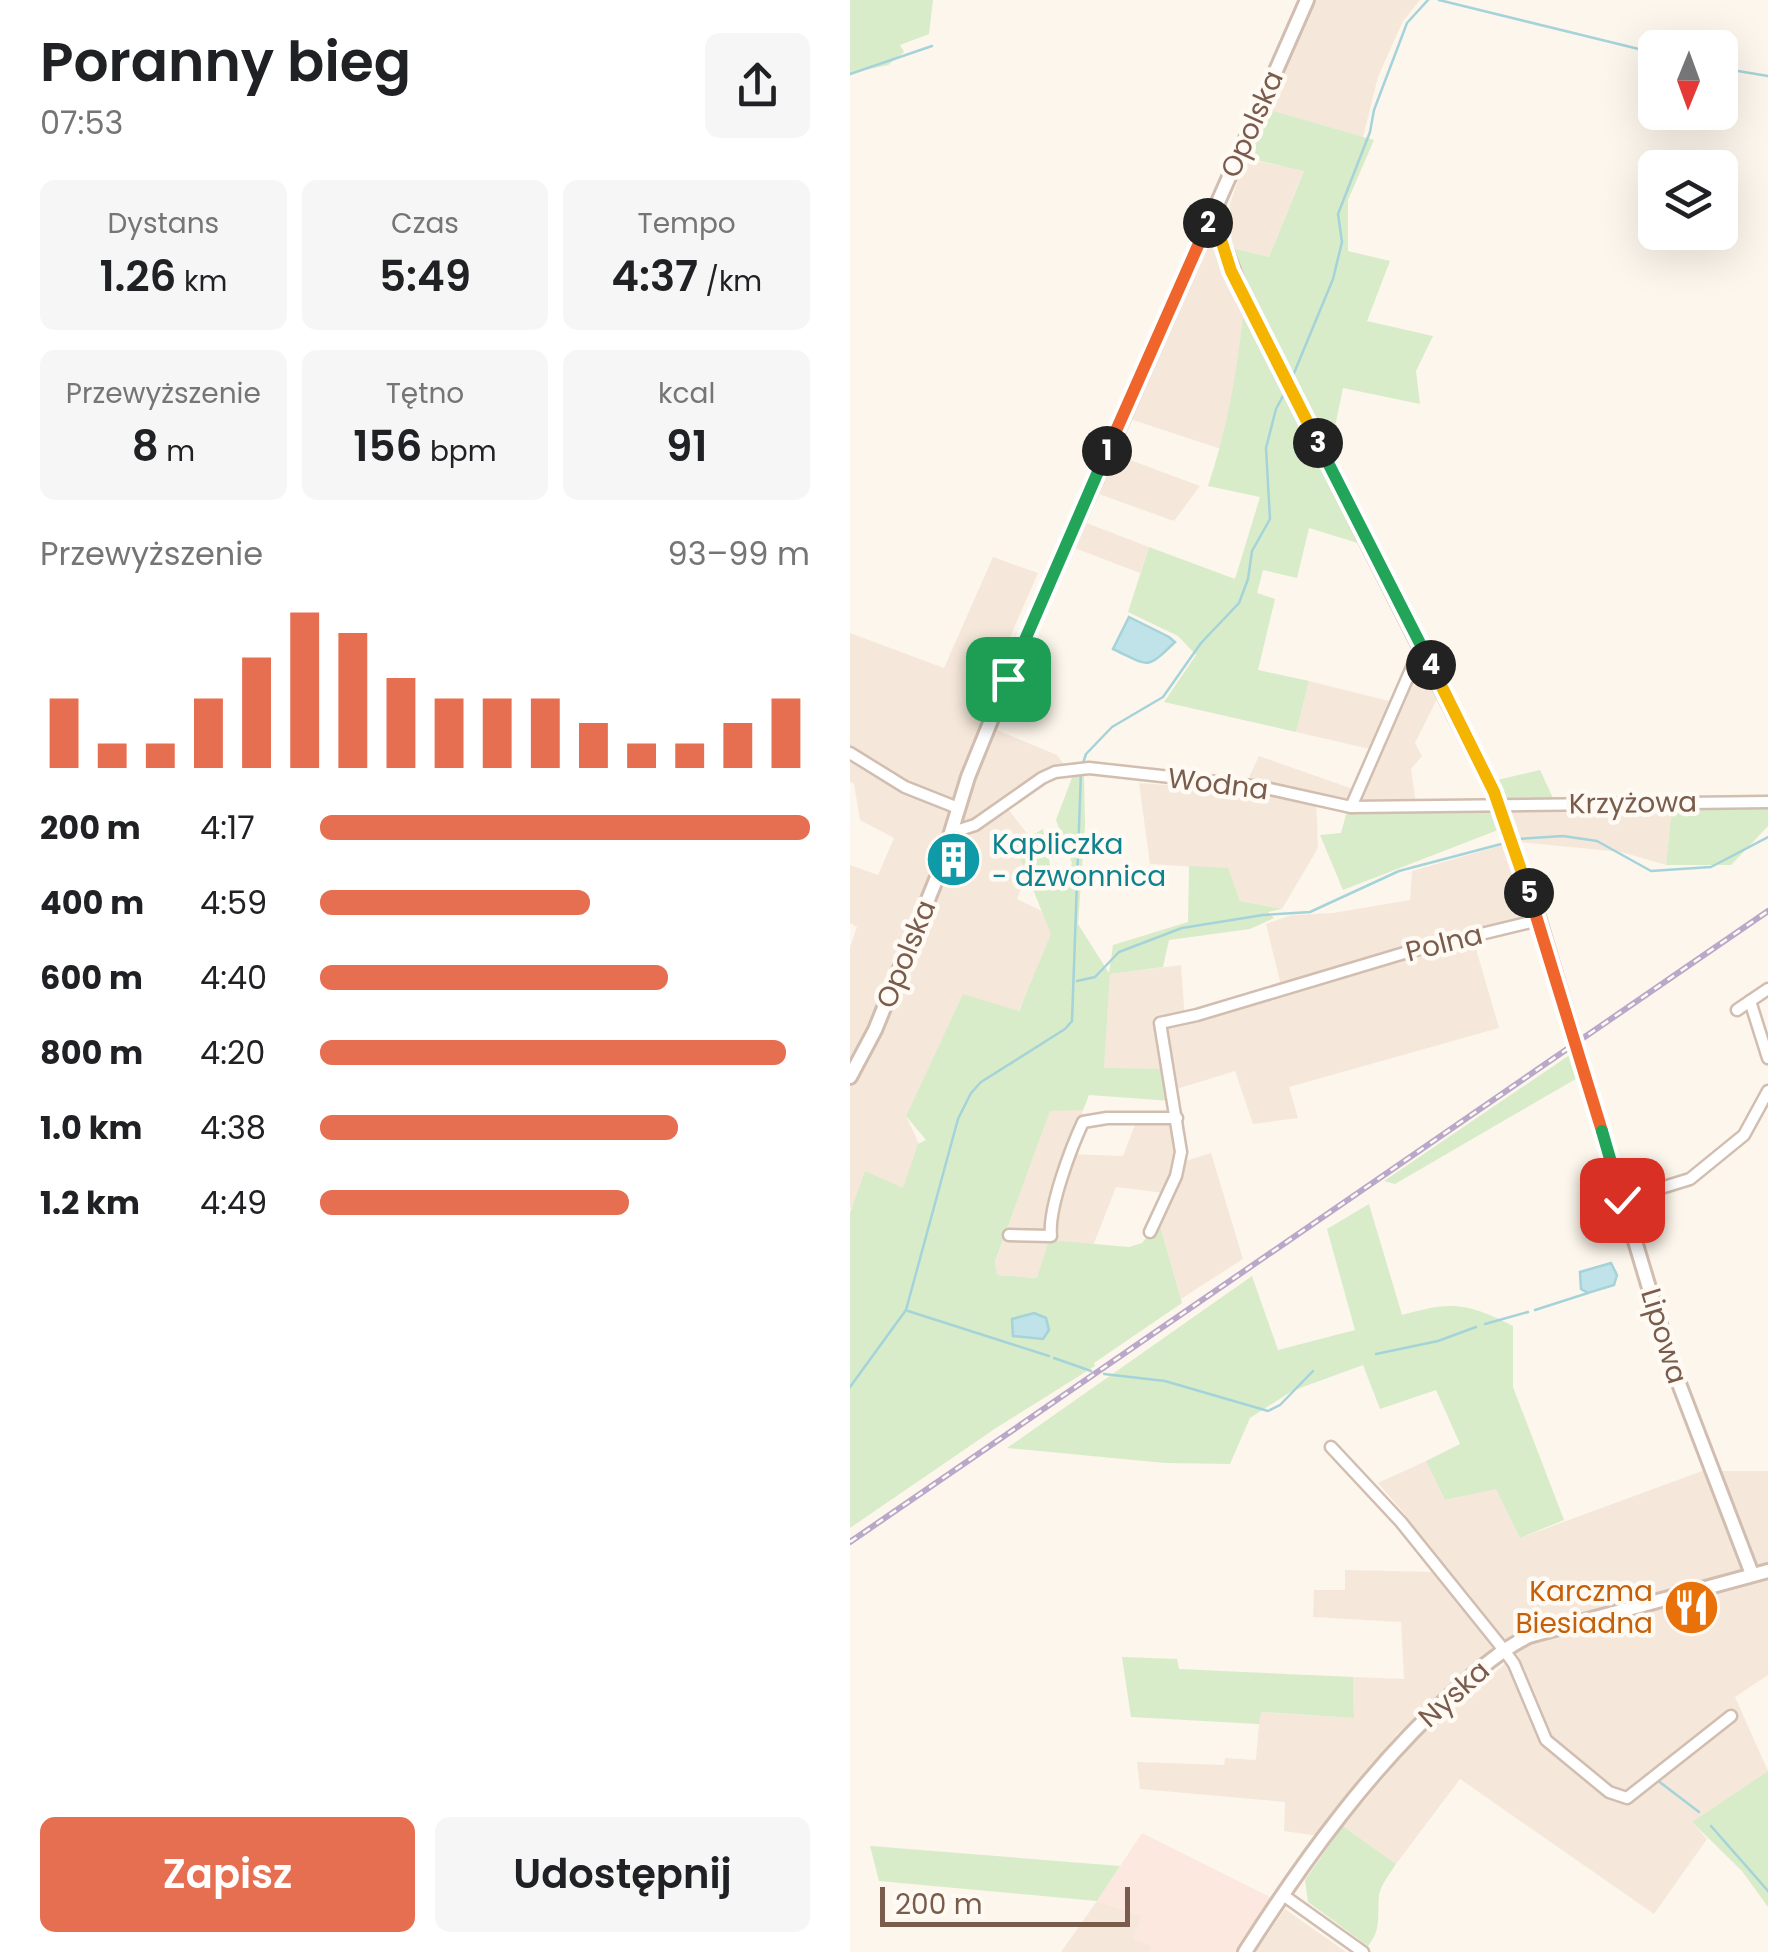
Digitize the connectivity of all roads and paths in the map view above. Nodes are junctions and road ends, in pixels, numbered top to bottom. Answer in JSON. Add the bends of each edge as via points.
{"nodes":[{"id":1,"x":1308,"y":0,"type":"edge"},
{"id":2,"x":1208,"y":222,"type":"junction"},
{"id":3,"x":1425,"y":652,"type":"junction"},
{"id":4,"x":850,"y":753,"type":"edge"},
{"id":5,"x":1768,"y":802,"type":"edge"},
{"id":6,"x":1499,"y":806,"type":"junction"},
{"id":7,"x":1351,"y":807,"type":"junction"},
{"id":8,"x":958,"y":808,"type":"junction"},
{"id":9,"x":953,"y":832,"type":"junction"},
{"id":10,"x":1539,"y":920,"type":"junction"},
{"id":11,"x":1768,"y":989,"type":"edge"},
{"id":12,"x":1750,"y":1001,"type":"junction"},
{"id":13,"x":1736,"y":1010,"type":"dead end"},
{"id":14,"x":1768,"y":1058,"type":"edge"},
{"id":15,"x":850,"y":1077,"type":"edge"},
{"id":16,"x":1768,"y":1090,"type":"edge"},
{"id":17,"x":1177,"y":1118,"type":"junction"},
{"id":18,"x":1622,"y":1200,"type":"junction"},
{"id":19,"x":1150,"y":1232,"type":"dead end"},
{"id":20,"x":1009,"y":1235,"type":"dead end"},
{"id":21,"x":1332,"y":1447,"type":"dead end"},
{"id":22,"x":1768,"y":1571,"type":"edge"},
{"id":23,"x":1752,"y":1574,"type":"junction"},
{"id":24,"x":1504,"y":1650,"type":"junction"},
{"id":25,"x":1731,"y":1716,"type":"dead end"},
{"id":26,"x":1283,"y":1895,"type":"junction"},
{"id":27,"x":1245,"y":1952,"type":"edge"},
{"id":28,"x":1363,"y":1952,"type":"edge"}],
"edges":[{"from":1,"to":2,"type":"street","name":"Opolska"},
{"from":2,"to":3,"type":"street","via":[[1218,230],[1231,271]]},
{"from":2,"to":8,"type":"street","name":"Opolska","via":[[1019,651]]},
{"from":3,"to":6,"type":"street"},
{"from":3,"to":7,"type":"street"},
{"from":4,"to":8,"type":"street","via":[[905,788]]},
{"from":5,"to":6,"type":"street","name":"Krzyżowa"},
{"from":6,"to":7,"type":"street","name":"Wodna"},
{"from":6,"to":10,"type":"street"},
{"from":7,"to":9,"type":"street","name":"Wodna","via":[[1261,787],[1089,768],[1042,778],[975,825]]},
{"from":8,"to":9,"type":"street","name":"Opolska"},
{"from":9,"to":15,"type":"street","name":"Opolska","via":[[876,1030]]},
{"from":10,"to":17,"type":"street","name":"Polna","via":[[1160,1022]]},
{"from":10,"to":18,"type":"street","name":"Lipowa"},
{"from":11,"to":12,"type":"street"},
{"from":12,"to":13,"type":"street"},
{"from":12,"to":14,"type":"street"},
{"from":16,"to":18,"type":"street","via":[[1744,1135],[1690,1179]]},
{"from":17,"to":19,"type":"street","name":"Polna","via":[[1179,1162]]},
{"from":17,"to":20,"type":"street","via":[[1083,1122],[1051,1236]]},
{"from":18,"to":23,"type":"street","name":"Lipowa","via":[[1673,1368]]},
{"from":21,"to":24,"type":"street","name":"Nyska"},
{"from":22,"to":23,"type":"street"},
{"from":23,"to":24,"type":"street","via":[[1529,1636]]},
{"from":24,"to":25,"type":"street","via":[[1546,1740],[1609,1792],[1626,1798]]},
{"from":24,"to":26,"type":"street","name":"Nyska","via":[[1406,1738]]},
{"from":26,"to":27,"type":"street","name":"Nyska"},
{"from":26,"to":28,"type":"street"}]}
